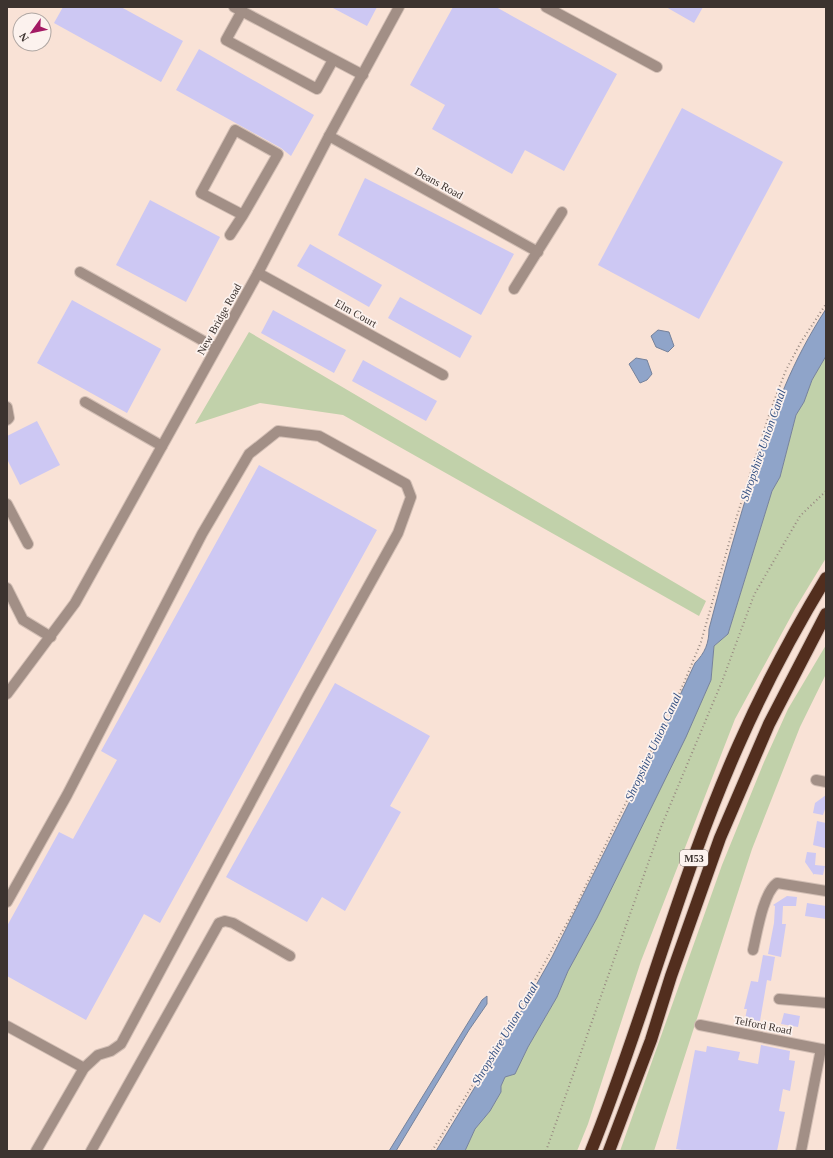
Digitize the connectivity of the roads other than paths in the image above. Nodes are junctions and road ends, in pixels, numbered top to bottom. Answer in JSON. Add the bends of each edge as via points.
{"nodes":[{"id":1,"x":399,"y":7,"type":"edge"},
{"id":2,"x":546,"y":7,"type":"edge"},
{"id":3,"x":238,"y":9,"type":"edge"},
{"id":4,"x":333,"y":60,"type":"junction"},
{"id":5,"x":657,"y":67,"type":"dead end"},
{"id":6,"x":362,"y":75,"type":"junction"},
{"id":7,"x":329,"y":136,"type":"junction"},
{"id":8,"x":562,"y":212,"type":"dead end"},
{"id":9,"x":243,"y":215,"type":"junction"},
{"id":10,"x":230,"y":235,"type":"dead end"},
{"id":11,"x":538,"y":252,"type":"junction"},
{"id":12,"x":80,"y":272,"type":"dead end"},
{"id":13,"x":258,"y":273,"type":"junction"},
{"id":14,"x":514,"y":289,"type":"dead end"},
{"id":15,"x":216,"y":348,"type":"junction"},
{"id":16,"x":443,"y":375,"type":"dead end"},
{"id":17,"x":85,"y":402,"type":"dead end"},
{"id":18,"x":7,"y":408,"type":"edge"},
{"id":19,"x":7,"y":420,"type":"edge"},
{"id":20,"x":162,"y":446,"type":"junction"},
{"id":21,"x":7,"y":504,"type":"edge"},
{"id":22,"x":28,"y":544,"type":"dead end"},
{"id":23,"x":826,"y":578,"type":"edge"},
{"id":24,"x":7,"y":588,"type":"edge"},
{"id":25,"x":826,"y":614,"type":"edge"},
{"id":26,"x":51,"y":637,"type":"junction"},
{"id":27,"x":7,"y":694,"type":"edge"},
{"id":28,"x":816,"y":780,"type":"dead end"},
{"id":29,"x":826,"y":782,"type":"edge"},
{"id":30,"x":826,"y":891,"type":"edge"},
{"id":31,"x":7,"y":902,"type":"edge"},
{"id":32,"x":753,"y":950,"type":"dead end"},
{"id":33,"x":290,"y":956,"type":"dead end"},
{"id":34,"x":779,"y":999,"type":"dead end"},
{"id":35,"x":826,"y":1003,"type":"edge"},
{"id":36,"x":700,"y":1025,"type":"dead end"},
{"id":37,"x":7,"y":1026,"type":"edge"},
{"id":38,"x":823,"y":1049,"type":"edge"},
{"id":39,"x":84,"y":1068,"type":"junction"},
{"id":40,"x":36,"y":1151,"type":"edge"},
{"id":41,"x":91,"y":1151,"type":"edge"},
{"id":42,"x":591,"y":1151,"type":"edge"},
{"id":43,"x":608,"y":1151,"type":"edge"},
{"id":44,"x":801,"y":1151,"type":"edge"}],
"edges":[{"from":1,"to":6,"type":"street","name":"New Bridge Road"},
{"from":2,"to":5,"type":"street"},
{"from":3,"to":4,"type":"street"},
{"from":3,"to":4,"type":"street","via":[[226,40],[317,89]]},
{"from":4,"to":6,"type":"street"},
{"from":6,"to":7,"type":"street","name":"New Bridge Road"},
{"from":7,"to":11,"type":"street","name":"Deans Road"},
{"from":7,"to":13,"type":"street","name":"New Bridge Road"},
{"from":8,"to":11,"type":"street"},
{"from":9,"to":9,"type":"street","via":[[201,193],[235,130],[278,154]]},
{"from":9,"to":10,"type":"street"},
{"from":11,"to":14,"type":"street"},
{"from":12,"to":15,"type":"street"},
{"from":13,"to":15,"type":"street","name":"New Bridge Road"},
{"from":13,"to":16,"type":"street","name":"Elm Court"},
{"from":15,"to":20,"type":"street","name":"New Bridge Road"},
{"from":17,"to":20,"type":"street"},
{"from":18,"to":19,"type":"street"},
{"from":20,"to":26,"type":"street","name":"New Bridge Road","via":[[75,603]]},
{"from":21,"to":22,"type":"street"},
{"from":23,"to":42,"type":"highway","number":"M53","via":[[739,743],[700,841],[616,1088]]},
{"from":24,"to":26,"type":"street","via":[[23,620]]},
{"from":25,"to":43,"type":"highway","number":"M53","via":[[769,724],[720,838],[651,1040]]},
{"from":26,"to":27,"type":"street","name":"New Bridge Road"},
{"from":28,"to":29,"type":"street"},
{"from":30,"to":32,"type":"street","via":[[777,883],[772,887],[762,912]]},
{"from":31,"to":39,"type":"street","via":[[67,795],[202,534],[248,454],[278,431],[319,436],[406,484],[411,497],[398,533],[121,1044],[111,1051],[98,1055]]},
{"from":33,"to":41,"type":"street","via":[[233,923],[219,923]]},
{"from":34,"to":35,"type":"street"},
{"from":36,"to":38,"type":"street","name":"Telford Road"},
{"from":37,"to":39,"type":"street"},
{"from":38,"to":44,"type":"street","name":"Telford Road"},
{"from":39,"to":40,"type":"street"}]}
